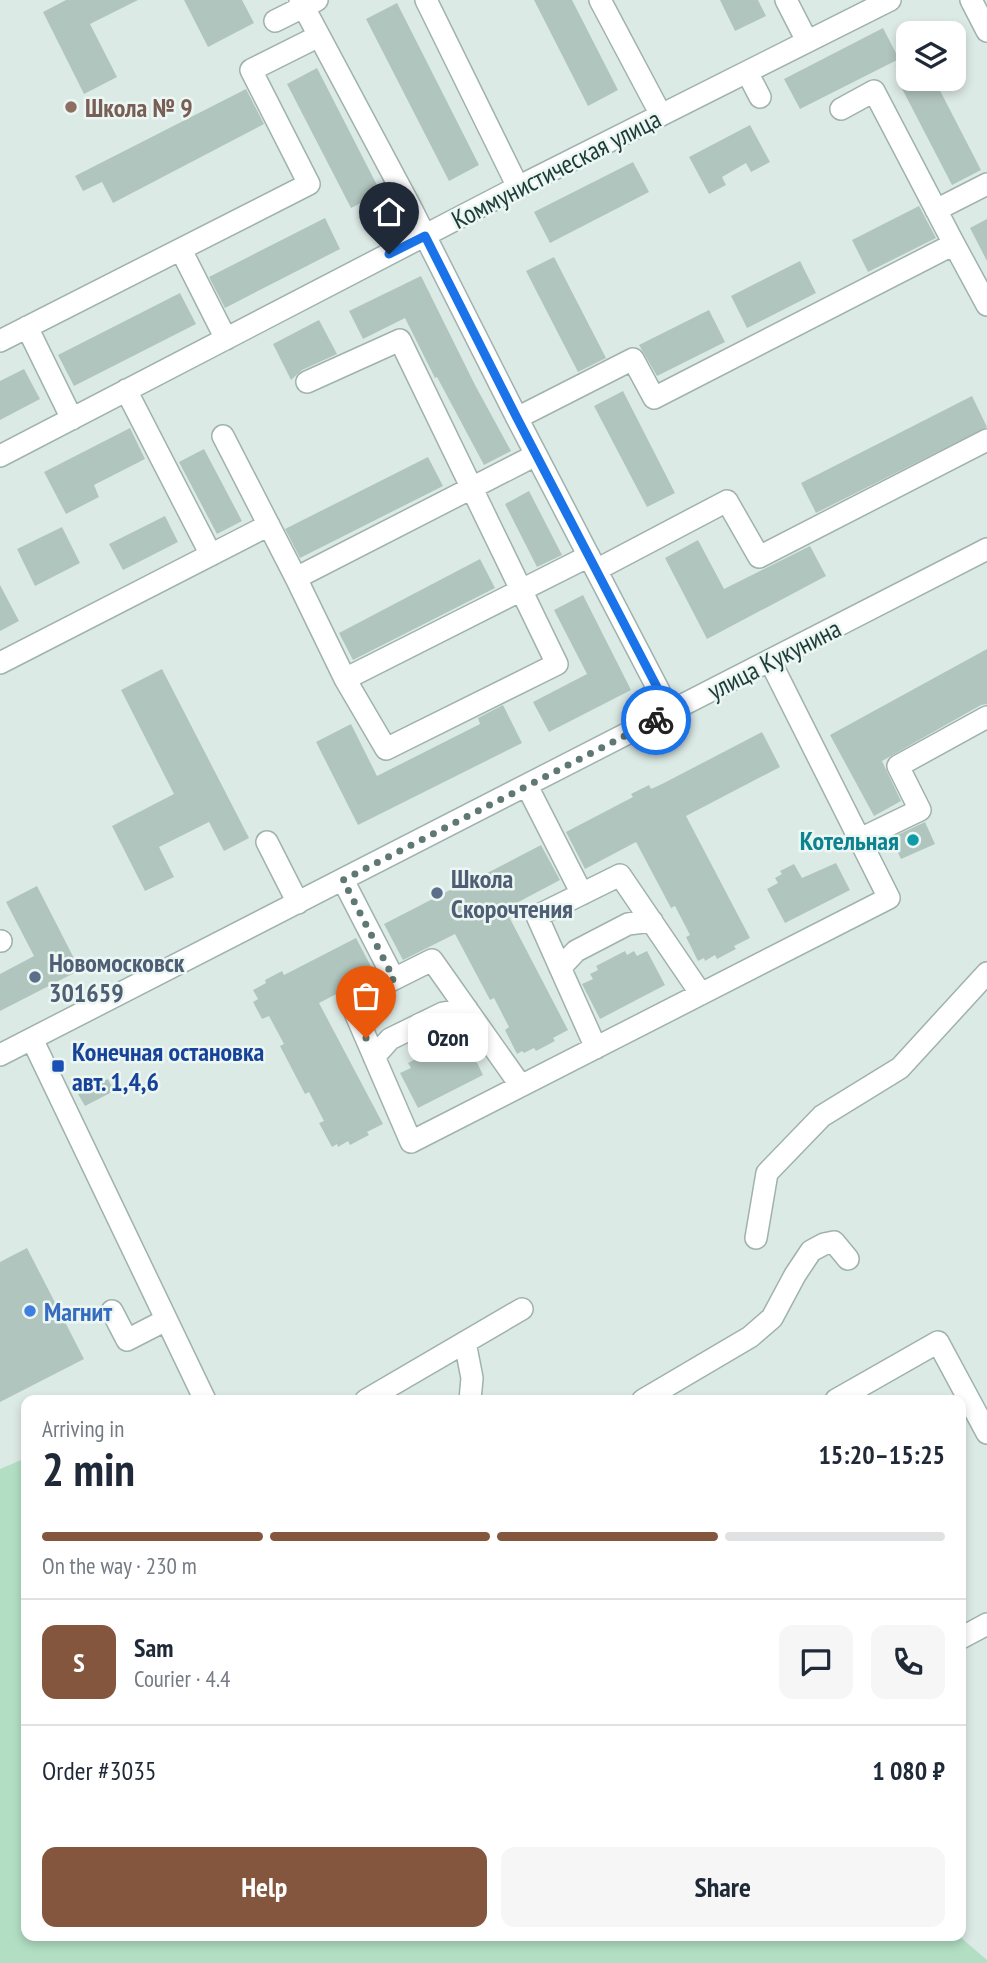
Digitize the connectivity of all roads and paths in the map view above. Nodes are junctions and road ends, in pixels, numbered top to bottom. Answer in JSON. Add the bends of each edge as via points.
{"nodes":[{"id":1,"x":426,"y":0,"type":"edge"},
{"id":2,"x":600,"y":0,"type":"edge"},
{"id":3,"x":786,"y":0,"type":"edge"},
{"id":4,"x":890,"y":0,"type":"edge"},
{"id":5,"x":971,"y":0,"type":"edge"},
{"id":6,"x":307,"y":2,"type":"edge"},
{"id":7,"x":857,"y":7,"type":"edge"},
{"id":8,"x":275,"y":21,"type":"dead end"},
{"id":9,"x":987,"y":31,"type":"edge"},
{"id":10,"x":318,"y":36,"type":"junction"},
{"id":11,"x":807,"y":41,"type":"junction"},
{"id":12,"x":747,"y":72,"type":"junction"},
{"id":13,"x":760,"y":97,"type":"dead end"},
{"id":14,"x":841,"y":109,"type":"dead end"},
{"id":15,"x":661,"y":115,"type":"junction"},
{"id":16,"x":987,"y":184,"type":"edge"},
{"id":17,"x":519,"y":187,"type":"junction"},
{"id":18,"x":936,"y":210,"type":"junction"},
{"id":19,"x":425,"y":236,"type":"junction"},
{"id":20,"x":954,"y":244,"type":"junction"},
{"id":21,"x":181,"y":250,"type":"junction"},
{"id":22,"x":987,"y":305,"type":"edge"},
{"id":23,"x":27,"y":327,"type":"junction"},
{"id":24,"x":226,"y":339,"type":"junction"},
{"id":25,"x":0,"y":341,"type":"edge"},
{"id":26,"x":307,"y":382,"type":"dead end"},
{"id":27,"x":126,"y":390,"type":"junction"},
{"id":28,"x":517,"y":418,"type":"junction"},
{"id":29,"x":72,"y":419,"type":"junction"},
{"id":30,"x":222,"y":436,"type":"dead end"},
{"id":31,"x":987,"y":440,"type":"edge"},
{"id":32,"x":536,"y":455,"type":"junction"},
{"id":33,"x":0,"y":456,"type":"edge"},
{"id":34,"x":472,"y":488,"type":"junction"},
{"id":35,"x":269,"y":525,"type":"junction"},
{"id":36,"x":987,"y":549,"type":"edge"},
{"id":37,"x":211,"y":555,"type":"junction"},
{"id":38,"x":592,"y":563,"type":"junction"},
{"id":39,"x":296,"y":578,"type":"junction"},
{"id":40,"x":521,"y":590,"type":"junction"},
{"id":41,"x":770,"y":661,"type":"junction"},
{"id":42,"x":0,"y":663,"type":"edge"},
{"id":43,"x":345,"y":679,"type":"junction"},
{"id":44,"x":670,"y":712,"type":"junction"},
{"id":45,"x":987,"y":717,"type":"edge"},
{"id":46,"x":527,"y":786,"type":"junction"},
{"id":47,"x":860,"y":839,"type":"junction"},
{"id":48,"x":267,"y":842,"type":"dead end"},
{"id":49,"x":343,"y":880,"type":"junction"},
{"id":50,"x":582,"y":894,"type":"junction"},
{"id":51,"x":298,"y":903,"type":"junction"},
{"id":52,"x":652,"y":921,"type":"junction"},
{"id":53,"x":560,"y":968,"type":"junction"},
{"id":54,"x":394,"y":979,"type":"junction"},
{"id":55,"x":984,"y":983,"type":"edge"},
{"id":56,"x":701,"y":994,"type":"junction"},
{"id":57,"x":467,"y":1009,"type":"junction"},
{"id":58,"x":32,"y":1039,"type":"junction"},
{"id":59,"x":596,"y":1048,"type":"junction"},
{"id":60,"x":0,"y":1055,"type":"edge"},
{"id":61,"x":374,"y":1057,"type":"junction"},
{"id":62,"x":521,"y":1086,"type":"junction"},
{"id":63,"x":756,"y":1238,"type":"dead end"},
{"id":64,"x":848,"y":1259,"type":"dead end"},
{"id":65,"x":522,"y":1309,"type":"dead end"},
{"id":66,"x":112,"y":1311,"type":"dead end"},
{"id":67,"x":166,"y":1320,"type":"junction"},
{"id":68,"x":465,"y":1342,"type":"junction"},
{"id":69,"x":203,"y":1395,"type":"edge"},
{"id":70,"x":375,"y":1395,"type":"edge"},
{"id":71,"x":470,"y":1395,"type":"edge"},
{"id":72,"x":651,"y":1395,"type":"edge"},
{"id":73,"x":845,"y":1395,"type":"edge"},
{"id":74,"x":987,"y":1433,"type":"edge"},
{"id":75,"x":987,"y":1624,"type":"edge"},
{"id":76,"x":966,"y":1635,"type":"edge"}],
"edges":[{"from":1,"to":17,"type":"street"},
{"from":2,"to":15,"type":"street"},
{"from":3,"to":11,"type":"street"},
{"from":4,"to":7,"type":"street","name":"Коммунистическая улица"},
{"from":5,"to":9,"type":"street"},
{"from":6,"to":8,"type":"street"},
{"from":6,"to":10,"type":"street"},
{"from":7,"to":11,"type":"street","name":"Коммунистическая улица"},
{"from":10,"to":19,"type":"street"},
{"from":10,"to":21,"type":"street","via":[[251,70],[309,184]]},
{"from":11,"to":12,"type":"street","name":"Коммунистическая улица"},
{"from":12,"to":13,"type":"street"},
{"from":12,"to":15,"type":"street","name":"Коммунистическая улица"},
{"from":14,"to":18,"type":"street","via":[[874,91]]},
{"from":15,"to":17,"type":"street","name":"Коммунистическая улица"},
{"from":16,"to":18,"type":"street"},
{"from":17,"to":19,"type":"street","name":"Коммунистическая улица"},
{"from":18,"to":20,"type":"street"},
{"from":19,"to":24,"type":"street","name":"Коммунистическая улица"},
{"from":19,"to":28,"type":"street"},
{"from":20,"to":22,"type":"street"},
{"from":20,"to":28,"type":"street","via":[[654,398],[634,359]]},
{"from":21,"to":23,"type":"street"},
{"from":21,"to":24,"type":"street"},
{"from":23,"to":25,"type":"street"},
{"from":23,"to":29,"type":"street"},
{"from":24,"to":27,"type":"street","name":"Коммунистическая улица"},
{"from":26,"to":34,"type":"street","via":[[400,340]]},
{"from":27,"to":29,"type":"street","name":"Коммунистическая улица"},
{"from":27,"to":37,"type":"street"},
{"from":28,"to":32,"type":"street"},
{"from":29,"to":33,"type":"street","name":"Коммунистическая улица"},
{"from":30,"to":35,"type":"street"},
{"from":31,"to":38,"type":"street","via":[[759,557],[727,501]]},
{"from":32,"to":34,"type":"street"},
{"from":32,"to":38,"type":"street"},
{"from":34,"to":39,"type":"street"},
{"from":34,"to":40,"type":"street"},
{"from":35,"to":37,"type":"street"},
{"from":35,"to":39,"type":"street"},
{"from":36,"to":41,"type":"street","name":"улица Кукунина"},
{"from":37,"to":42,"type":"street"},
{"from":38,"to":40,"type":"street"},
{"from":38,"to":44,"type":"street"},
{"from":39,"to":43,"type":"street"},
{"from":40,"to":43,"type":"street"},
{"from":40,"to":43,"type":"street","via":[[557,664],[386,749]]},
{"from":41,"to":44,"type":"street","name":"улица Кукунина"},
{"from":41,"to":47,"type":"street"},
{"from":44,"to":46,"type":"street","name":"улица Кукунина"},
{"from":45,"to":47,"type":"street","via":[[898,766],[920,810]]},
{"from":46,"to":49,"type":"street","name":"улица Кукунина"},
{"from":46,"to":50,"type":"street"},
{"from":47,"to":56,"type":"street","via":[[890,898]]},
{"from":48,"to":51,"type":"street"},
{"from":49,"to":51,"type":"street","name":"улица Кукунина"},
{"from":49,"to":54,"type":"street"},
{"from":50,"to":52,"type":"street","via":[[620,875]]},
{"from":50,"to":53,"type":"street","via":[[537,916]]},
{"from":51,"to":58,"type":"street","name":"улица Кукунина"},
{"from":52,"to":53,"type":"street","via":[[628,924],[576,951]]},
{"from":52,"to":56,"type":"street"},
{"from":53,"to":59,"type":"street"},
{"from":54,"to":57,"type":"street","via":[[432,960]]},
{"from":54,"to":61,"type":"street","via":[[350,1001]]},
{"from":55,"to":63,"type":"street","via":[[900,1068],[822,1116],[767,1173]]},
{"from":56,"to":59,"type":"street"},
{"from":57,"to":61,"type":"street","via":[[443,1013],[390,1039]]},
{"from":57,"to":62,"type":"street"},
{"from":58,"to":60,"type":"street","name":"улица Кукунина"},
{"from":58,"to":67,"type":"street"},
{"from":59,"to":62,"type":"street"},
{"from":61,"to":62,"type":"street","via":[[411,1142]]},
{"from":64,"to":72,"type":"street","via":[[834,1242],[811,1251],[772,1318],[750,1337]]},
{"from":65,"to":68,"type":"street"},
{"from":66,"to":67,"type":"street","via":[[127,1339]]},
{"from":67,"to":69,"type":"street"},
{"from":68,"to":70,"type":"street"},
{"from":68,"to":71,"type":"street"},
{"from":73,"to":74,"type":"street","via":[[937,1342]]},
{"from":75,"to":76,"type":"street"}]}
